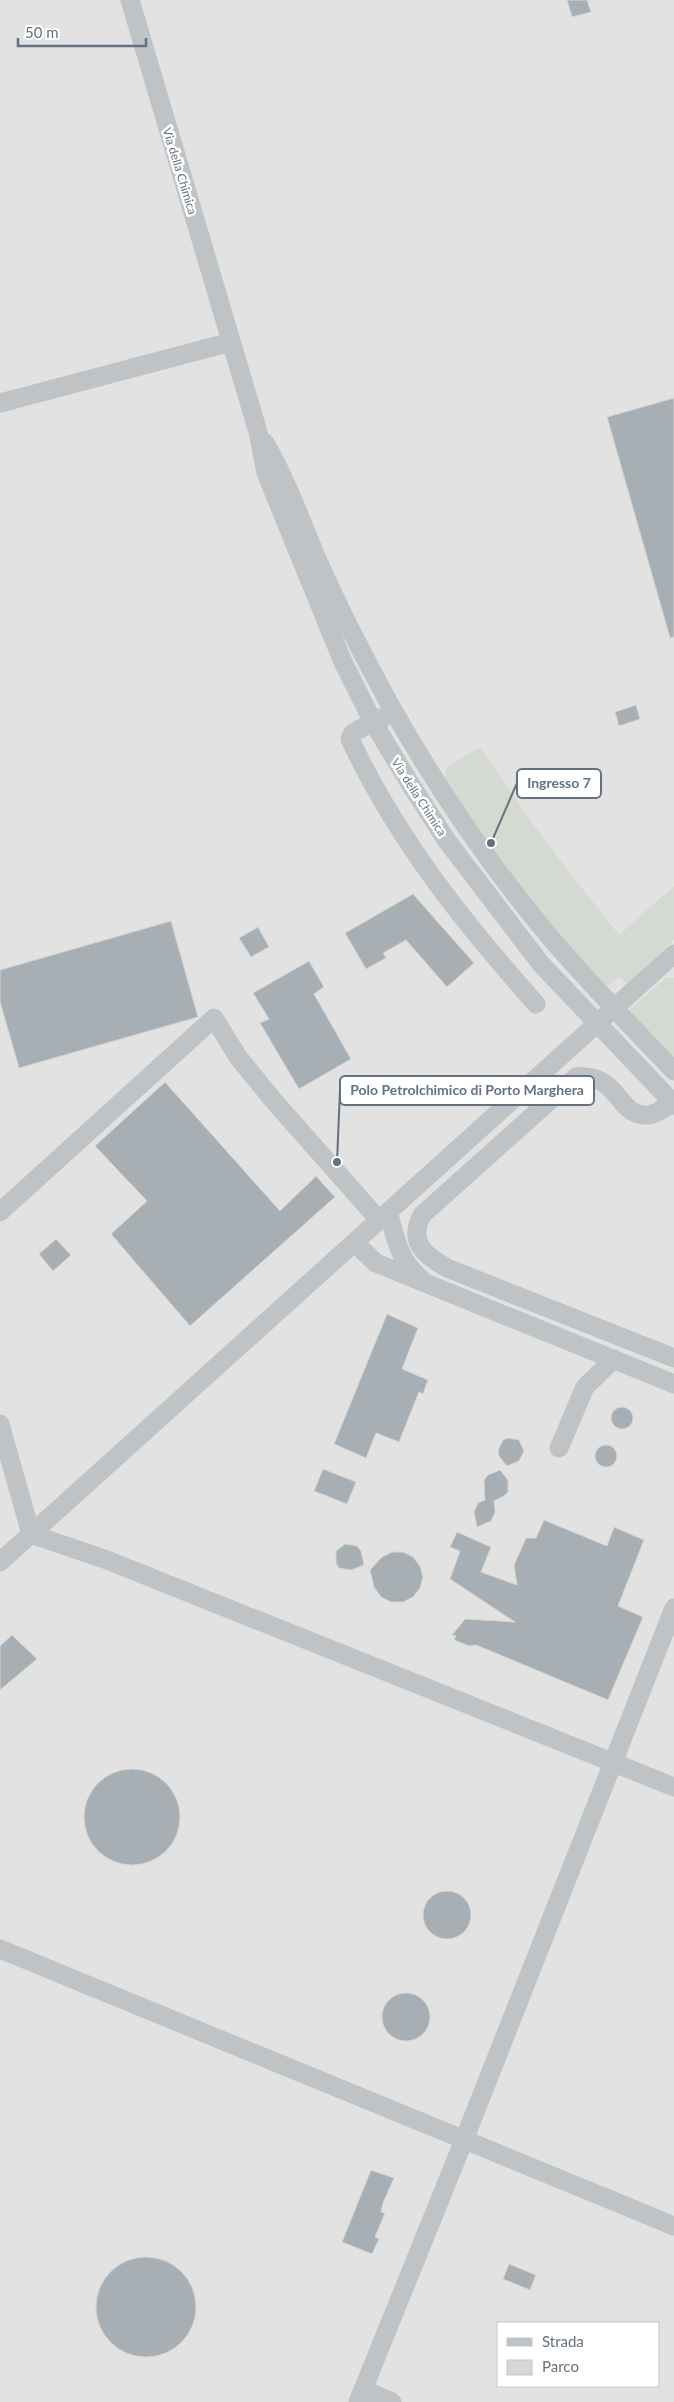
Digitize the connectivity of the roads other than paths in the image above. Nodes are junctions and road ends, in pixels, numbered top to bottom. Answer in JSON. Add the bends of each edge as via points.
{"nodes":[{"id":1,"x":130,"y":0,"type":"edge"},
{"id":2,"x":231,"y":342,"type":"junction"},
{"id":3,"x":0,"y":403,"type":"edge"},
{"id":4,"x":258,"y":432,"type":"junction"},
{"id":5,"x":373,"y":722,"type":"junction"},
{"id":6,"x":548,"y":934,"type":"junction"},
{"id":7,"x":671,"y":960,"type":"edge"},
{"id":8,"x":536,"y":1004,"type":"dead end"},
{"id":9,"x":614,"y":1008,"type":"junction"},
{"id":10,"x":596,"y":1025,"type":"junction"},
{"id":11,"x":674,"y":1071,"type":"edge"},
{"id":12,"x":674,"y":1104,"type":"edge"},
{"id":13,"x":0,"y":1212,"type":"edge"},
{"id":14,"x":384,"y":1216,"type":"junction"},
{"id":15,"x":355,"y":1243,"type":"junction"},
{"id":16,"x":426,"y":1283,"type":"junction"},
{"id":17,"x":674,"y":1358,"type":"edge"},
{"id":18,"x":614,"y":1359,"type":"junction"},
{"id":19,"x":674,"y":1384,"type":"edge"},
{"id":20,"x":0,"y":1424,"type":"edge"},
{"id":21,"x":559,"y":1448,"type":"dead end"},
{"id":22,"x":30,"y":1534,"type":"junction"},
{"id":23,"x":0,"y":1562,"type":"edge"},
{"id":24,"x":674,"y":1608,"type":"edge"},
{"id":25,"x":613,"y":1762,"type":"junction"},
{"id":26,"x":674,"y":1787,"type":"edge"},
{"id":27,"x":0,"y":1950,"type":"edge"},
{"id":28,"x":464,"y":2140,"type":"junction"},
{"id":29,"x":674,"y":2226,"type":"edge"},
{"id":30,"x":361,"y":2396,"type":"edge"},
{"id":31,"x":392,"y":2402,"type":"edge"}],
"edges":[{"from":1,"to":2,"type":"lane","name":"Via della Chimica"},
{"from":2,"to":3,"type":"lane"},
{"from":2,"to":4,"type":"lane","name":"Via della Chimica"},
{"from":4,"to":5,"type":"lane","name":"Via della Chimica","via":[[266,473],[286,526],[343,662]]},
{"from":4,"to":6,"type":"lane","name":"Via della Chimica","via":[[283,474],[323,572],[389,703],[452,805]]},
{"from":5,"to":6,"type":"lane","via":[[380,718],[386,722],[500,893],[511,906]]},
{"from":5,"to":8,"type":"lane","via":[[353,733],[350,739],[381,797],[445,896]]},
{"from":5,"to":10,"type":"lane","name":"Via della Chimica","via":[[426,810],[502,915]]},
{"from":6,"to":9,"type":"lane","name":"Via della Chimica"},
{"from":7,"to":9,"type":"lane"},
{"from":9,"to":10,"type":"lane"},
{"from":9,"to":11,"type":"lane","name":"Via della Chimica"},
{"from":10,"to":12,"type":"lane","name":"Via della Chimica"},
{"from":10,"to":14,"type":"lane"},
{"from":12,"to":17,"type":"lane","via":[[647,1116],[636,1114],[604,1082],[595,1077],[576,1077],[422,1215],[416,1233],[423,1251],[447,1268]]},
{"from":13,"to":14,"type":"lane","via":[[214,1018],[238,1057],[256,1078]]},
{"from":14,"to":15,"type":"lane"},
{"from":14,"to":16,"type":"lane","via":[[402,1258]]},
{"from":15,"to":16,"type":"lane","via":[[376,1263]]},
{"from":15,"to":22,"type":"lane"},
{"from":16,"to":18,"type":"lane"},
{"from":18,"to":19,"type":"lane"},
{"from":18,"to":21,"type":"lane","via":[[585,1388]]},
{"from":20,"to":22,"type":"lane"},
{"from":22,"to":23,"type":"lane"},
{"from":22,"to":25,"type":"lane","via":[[107,1560]]},
{"from":24,"to":25,"type":"lane"},
{"from":25,"to":26,"type":"lane"},
{"from":25,"to":28,"type":"lane"},
{"from":27,"to":28,"type":"lane"},
{"from":28,"to":29,"type":"lane"},
{"from":28,"to":30,"type":"lane"},
{"from":30,"to":31,"type":"lane"}]}
